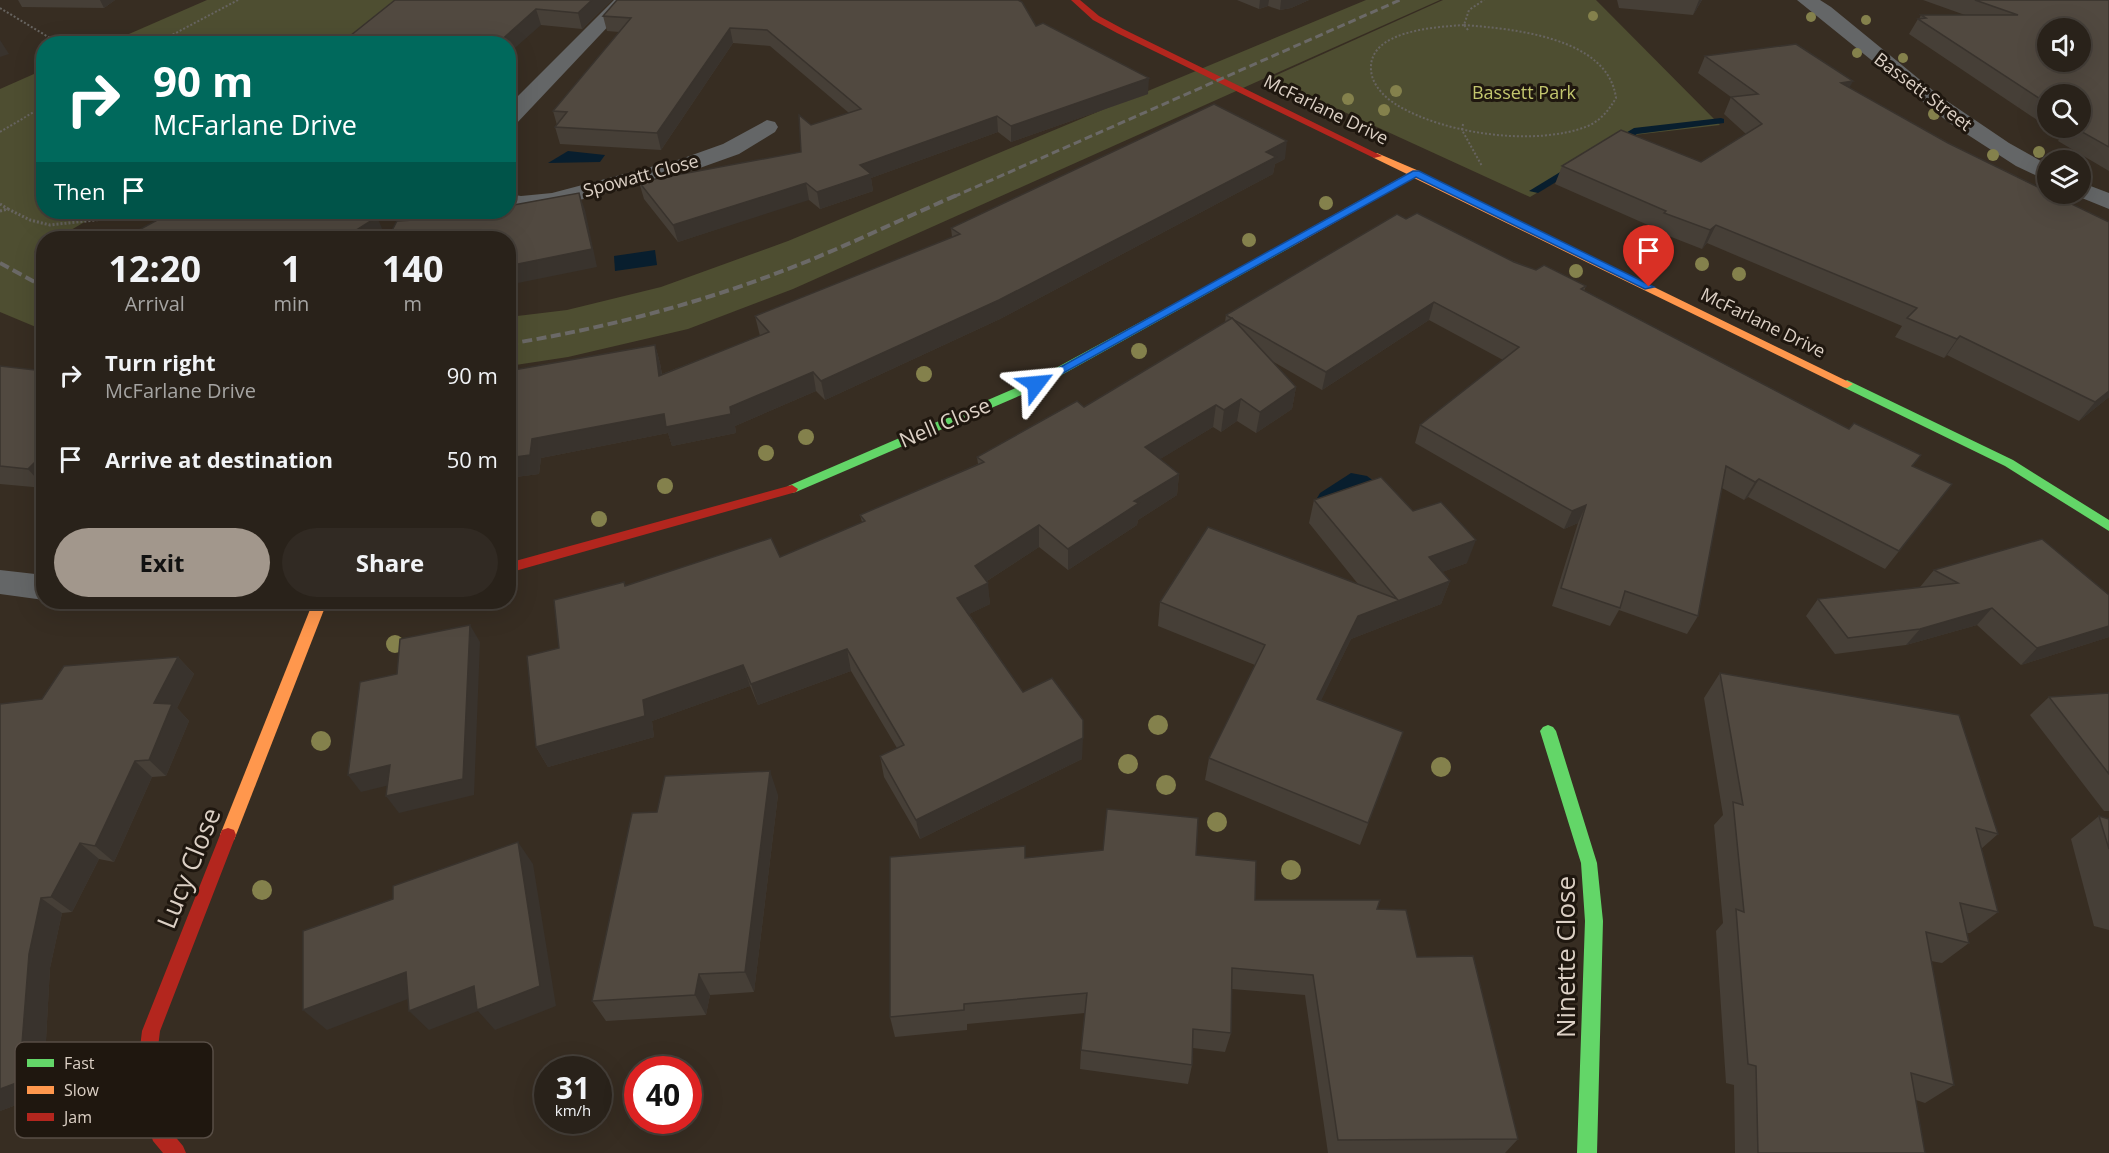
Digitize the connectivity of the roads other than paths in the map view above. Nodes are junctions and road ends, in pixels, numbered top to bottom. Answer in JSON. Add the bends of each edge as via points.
{"nodes":[{"id":1,"x":624,"y":0,"type":"edge"},
{"id":2,"x":1075,"y":0,"type":"edge"},
{"id":3,"x":1806,"y":0,"type":"edge"},
{"id":4,"x":516,"y":111,"type":"edge"},
{"id":5,"x":767,"y":127,"type":"dead end"},
{"id":6,"x":2037,"y":168,"type":"edge"},
{"id":7,"x":1416,"y":173,"type":"junction"},
{"id":8,"x":2091,"y":194,"type":"edge"},
{"id":9,"x":516,"y":202,"type":"edge"},
{"id":10,"x":2109,"y":202,"type":"edge"},
{"id":11,"x":2109,"y":526,"type":"edge"},
{"id":12,"x":516,"y":566,"type":"edge"},
{"id":13,"x":0,"y":582,"type":"edge"},
{"id":14,"x":36,"y":587,"type":"edge"},
{"id":15,"x":317,"y":609,"type":"edge"},
{"id":16,"x":1548,"y":731,"type":"dead end"},
{"id":17,"x":150,"y":1042,"type":"edge"},
{"id":18,"x":163,"y":1138,"type":"edge"},
{"id":19,"x":176,"y":1153,"type":"edge"},
{"id":20,"x":1587,"y":1153,"type":"edge"}],
"edges":[{"from":1,"to":4,"type":"street"},
{"from":2,"to":7,"type":"street","name":"McFarlane Drive","via":[[1120,31]]},
{"from":3,"to":6,"type":"street","name":"Bassett Street","via":[[1826,11],[1866,49],[1957,119]]},
{"from":5,"to":9,"type":"street","name":"Spowatt Close","via":[[731,148],[689,164],[553,200]]},
{"from":7,"to":11,"type":"street","name":"McFarlane Drive","via":[[2009,463]]},
{"from":7,"to":12,"type":"street","name":"Nell Close","via":[[1036,384],[779,494]]},
{"from":8,"to":10,"type":"street"},
{"from":13,"to":14,"type":"street"},
{"from":15,"to":17,"type":"street","name":"Lucy Close"},
{"from":16,"to":20,"type":"street","name":"Ninette Close","via":[[1589,863],[1594,921]]},
{"from":18,"to":19,"type":"street","name":"Lucy Close"}]}
